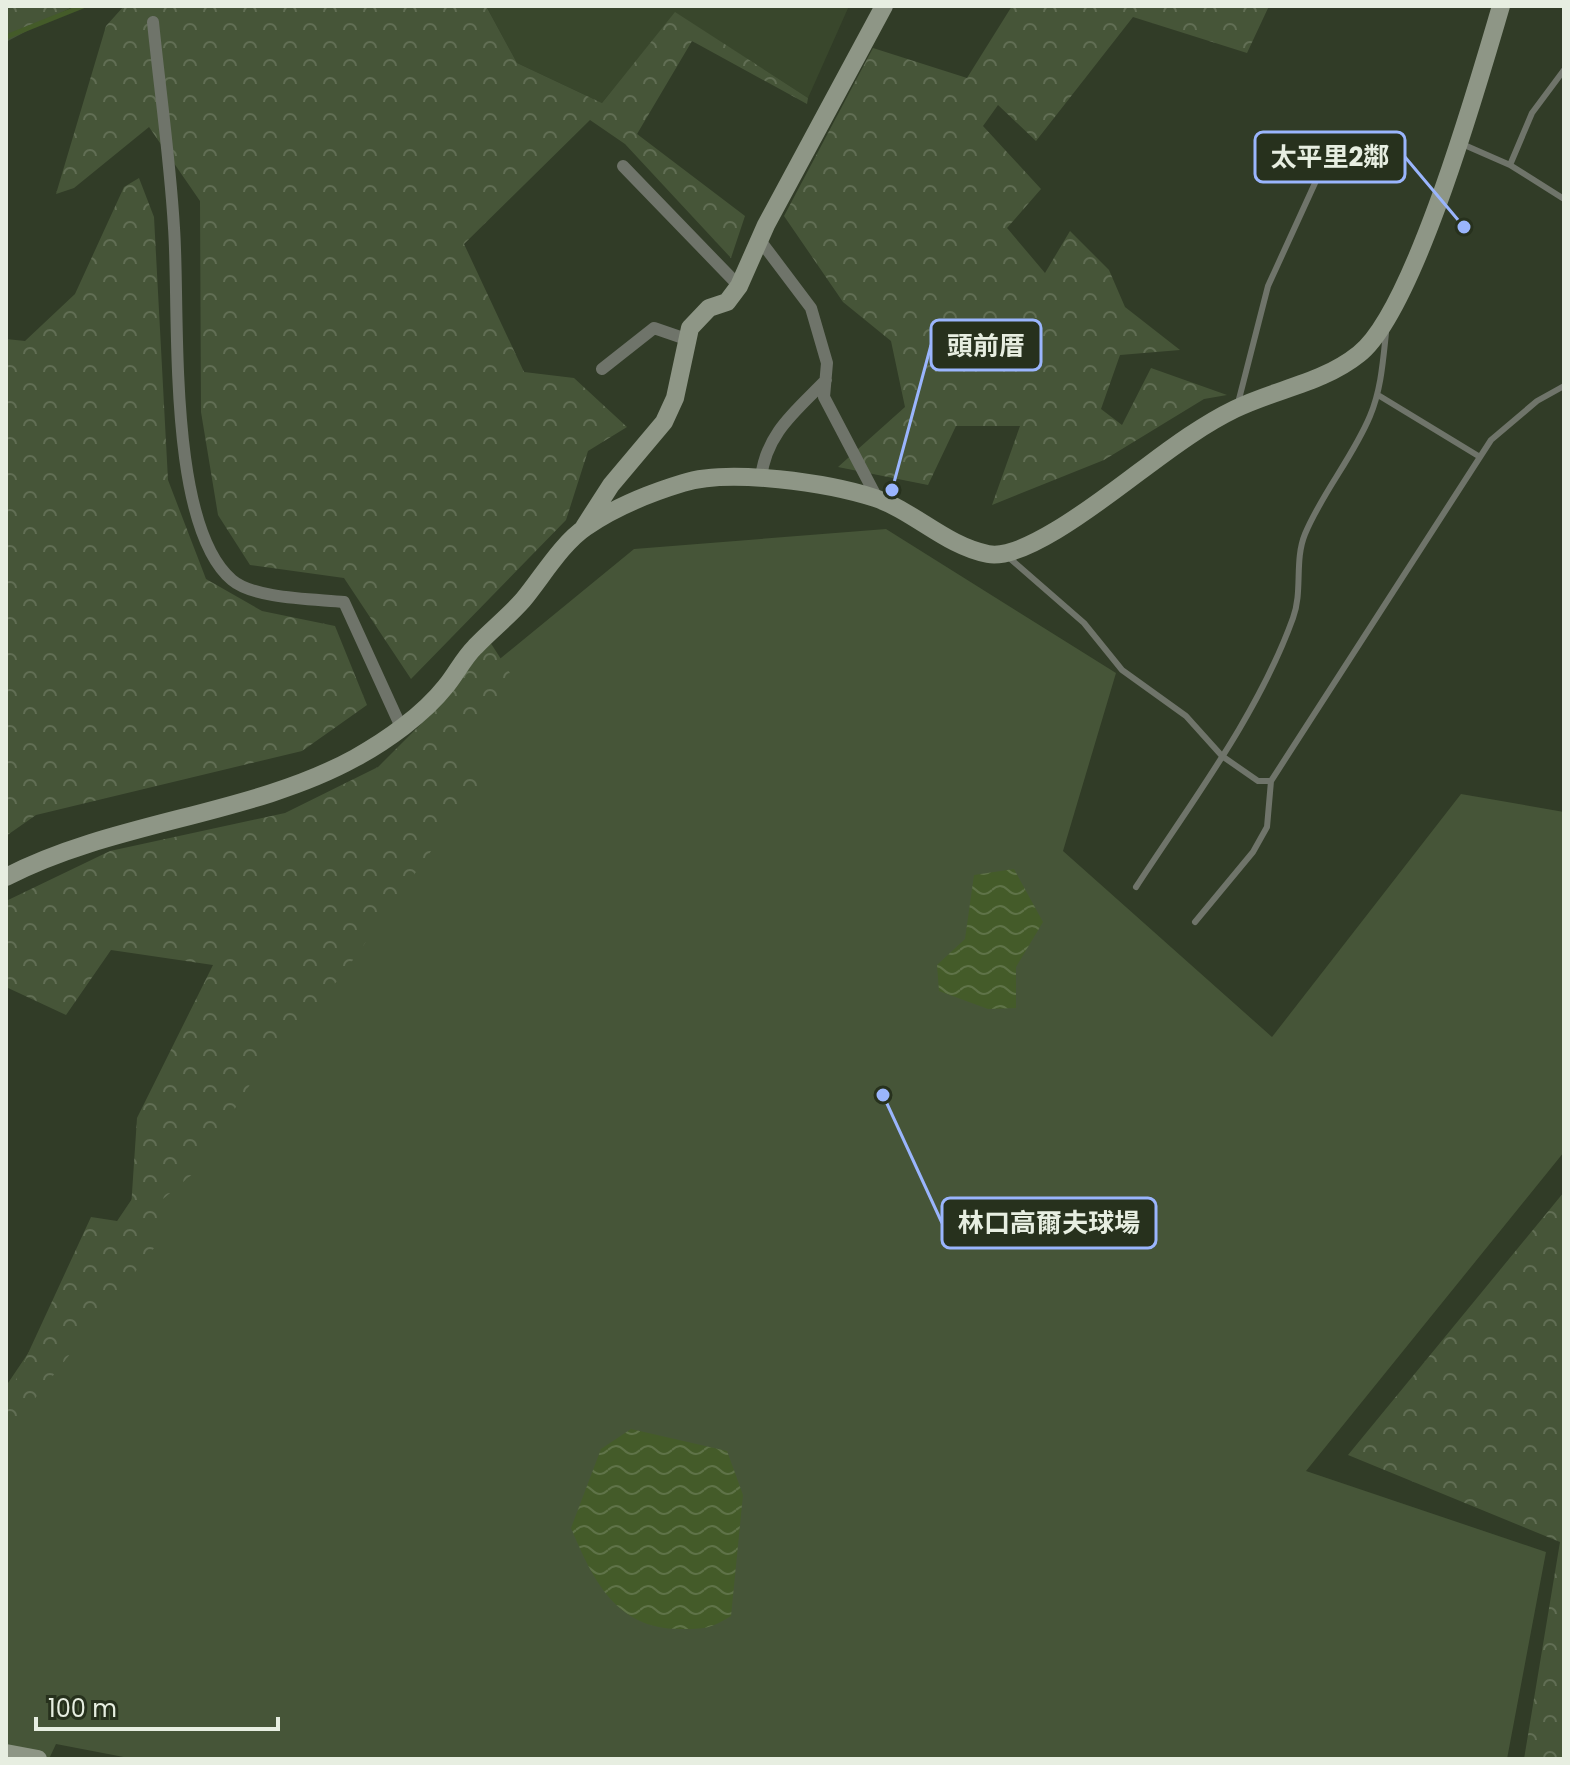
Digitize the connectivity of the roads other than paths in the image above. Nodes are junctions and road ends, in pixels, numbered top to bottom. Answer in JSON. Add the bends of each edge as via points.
{"nodes":[{"id":1,"x":884,"y":6,"type":"edge"},
{"id":2,"x":1501,"y":6,"type":"edge"},
{"id":3,"x":153,"y":22,"type":"dead end"},
{"id":4,"x":1564,"y":70,"type":"edge"},
{"id":5,"x":1457,"y":142,"type":"junction"},
{"id":6,"x":1326,"y":159,"type":"dead end"},
{"id":7,"x":1510,"y":165,"type":"junction"},
{"id":8,"x":623,"y":166,"type":"dead end"},
{"id":9,"x":1564,"y":199,"type":"edge"},
{"id":10,"x":759,"y":239,"type":"junction"},
{"id":11,"x":739,"y":286,"type":"junction"},
{"id":12,"x":1387,"y":317,"type":"junction"},
{"id":13,"x":686,"y":339,"type":"junction"},
{"id":14,"x":602,"y":369,"type":"dead end"},
{"id":15,"x":826,"y":380,"type":"junction"},
{"id":16,"x":1564,"y":386,"type":"edge"},
{"id":17,"x":1378,"y":395,"type":"junction"},
{"id":18,"x":1237,"y":408,"type":"junction"},
{"id":19,"x":1480,"y":457,"type":"junction"},
{"id":20,"x":761,"y":478,"type":"junction"},
{"id":21,"x":877,"y":498,"type":"junction"},
{"id":22,"x":582,"y":529,"type":"junction"},
{"id":23,"x":1007,"y":556,"type":"junction"},
{"id":24,"x":401,"y":727,"type":"junction"},
{"id":25,"x":1222,"y":756,"type":"junction"},
{"id":26,"x":1271,"y":781,"type":"junction"},
{"id":27,"x":6,"y":877,"type":"edge"},
{"id":28,"x":1136,"y":887,"type":"dead end"},
{"id":29,"x":1195,"y":922,"type":"dead end"},
{"id":30,"x":6,"y":1753,"type":"edge"},
{"id":31,"x":38,"y":1759,"type":"edge"}],
"edges":[{"from":1,"to":10,"type":"street"},
{"from":2,"to":5,"type":"street"},
{"from":3,"to":24,"type":"street","via":[[174,229],[174,314],[187,471],[199,528],[213,558],[233,582],[273,595],[344,602]]},
{"from":4,"to":7,"type":"lane","via":[[1532,113]]},
{"from":5,"to":7,"type":"lane"},
{"from":5,"to":12,"type":"street","via":[[1414,265]]},
{"from":6,"to":18,"type":"lane","via":[[1268,286]]},
{"from":7,"to":9,"type":"lane"},
{"from":8,"to":11,"type":"street"},
{"from":10,"to":11,"type":"street"},
{"from":10,"to":15,"type":"street","via":[[811,308],[827,363]]},
{"from":11,"to":13,"type":"street","via":[[727,302],[709,308]]},
{"from":12,"to":17,"type":"lane"},
{"from":12,"to":18,"type":"street","via":[[1363,351],[1341,366]]},
{"from":13,"to":14,"type":"street","via":[[654,328]]},
{"from":13,"to":22,"type":"street","via":[[675,398],[664,422]]},
{"from":15,"to":20,"type":"street","via":[[775,431]]},
{"from":15,"to":21,"type":"street","via":[[824,397]]},
{"from":16,"to":19,"type":"lane","via":[[1537,401],[1491,440]]},
{"from":17,"to":19,"type":"lane"},
{"from":17,"to":25,"type":"lane","via":[[1307,531],[1298,553],[1294,614],[1275,661]]},
{"from":18,"to":23,"type":"street","via":[[1173,446],[1075,519]]},
{"from":19,"to":26,"type":"lane"},
{"from":20,"to":21,"type":"street"},
{"from":20,"to":22,"type":"street","via":[[689,481]]},
{"from":21,"to":23,"type":"street","via":[[948,538],[985,554]]},
{"from":22,"to":24,"type":"street","via":[[518,606],[470,652],[443,690]]},
{"from":23,"to":25,"type":"lane","via":[[1084,623],[1122,670],[1186,716]]},
{"from":24,"to":27,"type":"street","via":[[352,760],[311,778],[159,821]]},
{"from":25,"to":26,"type":"lane","via":[[1258,781]]},
{"from":25,"to":28,"type":"lane"},
{"from":26,"to":29,"type":"lane","via":[[1267,827]]},
{"from":30,"to":31,"type":"street"}]}
